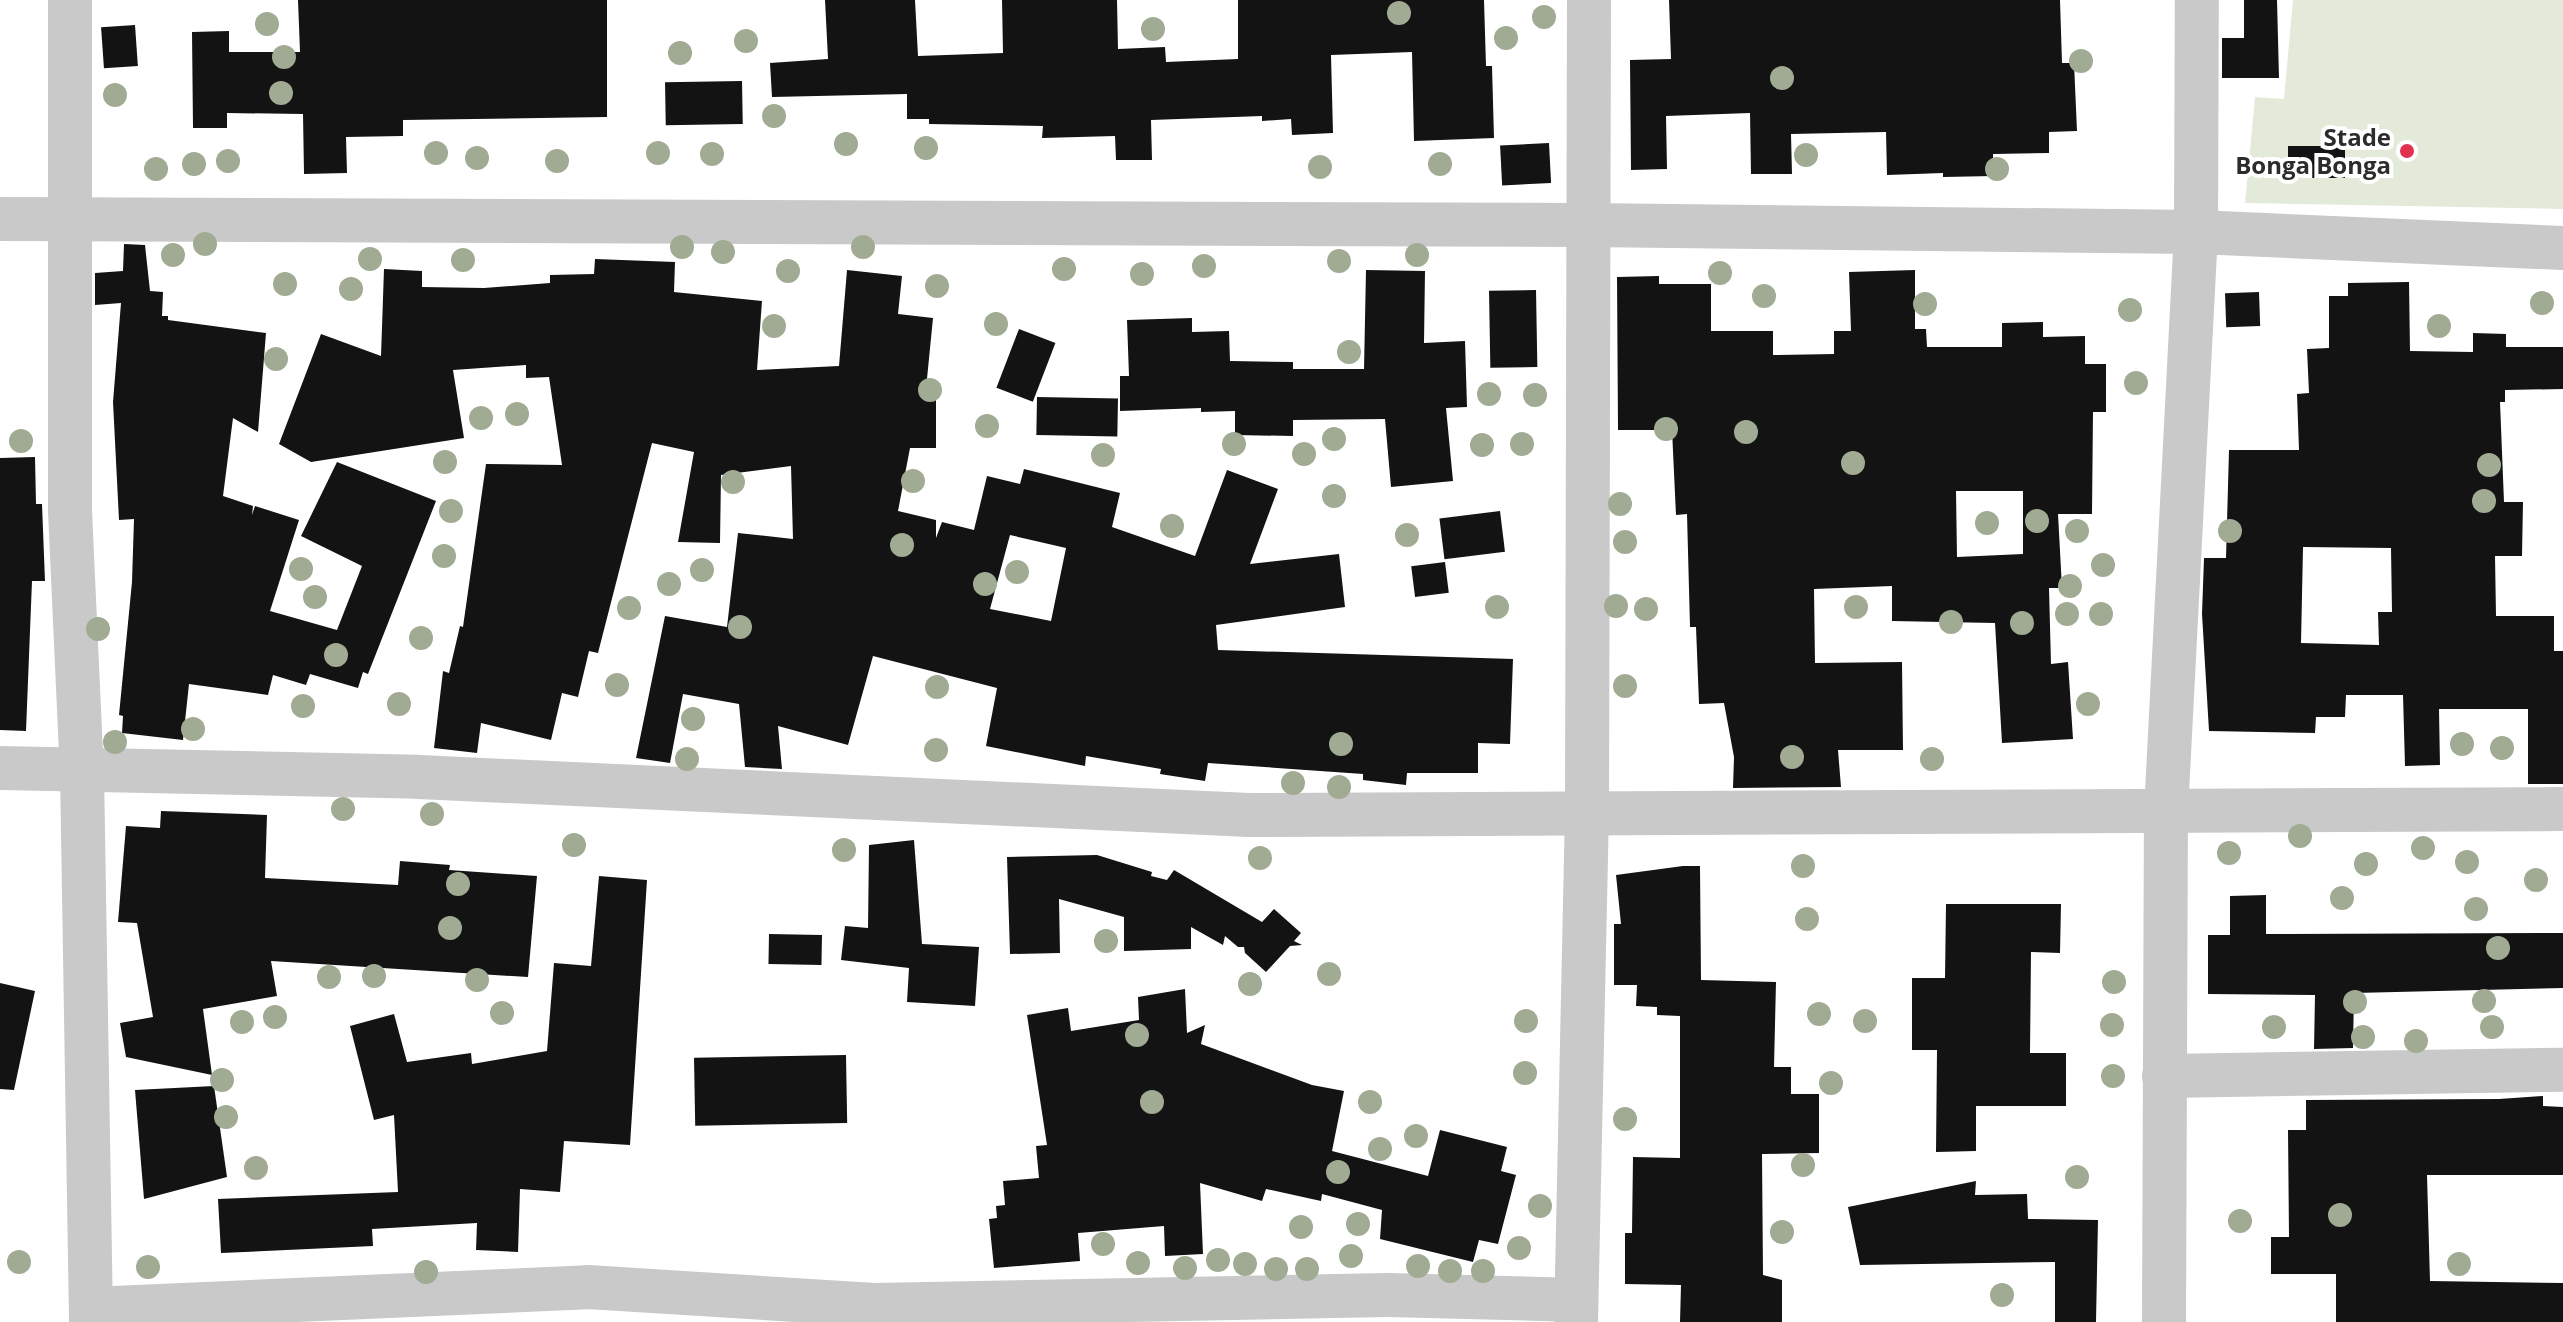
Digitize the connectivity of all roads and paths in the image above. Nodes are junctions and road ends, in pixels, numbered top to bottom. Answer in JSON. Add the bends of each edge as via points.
{"nodes":[{"id":1,"x":70,"y":0,"type":"edge"},
{"id":2,"x":1589,"y":0,"type":"edge"},
{"id":3,"x":2197,"y":0,"type":"edge"},
{"id":4,"x":0,"y":219,"type":"edge"},
{"id":5,"x":71,"y":220,"type":"junction"},
{"id":6,"x":1587,"y":225,"type":"junction"},
{"id":7,"x":2196,"y":232,"type":"junction"},
{"id":8,"x":2563,"y":248,"type":"edge"},
{"id":9,"x":0,"y":768,"type":"edge"},
{"id":10,"x":82,"y":771,"type":"junction"},
{"id":11,"x":2563,"y":809,"type":"edge"},
{"id":12,"x":1587,"y":811,"type":"junction"},
{"id":13,"x":2166,"y":812,"type":"junction"},
{"id":14,"x":2563,"y":1070,"type":"edge"},
{"id":15,"x":2164,"y":1076,"type":"junction"},
{"id":16,"x":645,"y":1306,"type":"edge"},
{"id":17,"x":1576,"y":1311,"type":"edge"},
{"id":18,"x":91,"y":1315,"type":"edge"},
{"id":19,"x":2164,"y":1322,"type":"edge"}],
"edges":[{"from":1,"to":5,"type":"street"},
{"from":2,"to":6,"type":"street"},
{"from":3,"to":7,"type":"street"},
{"from":4,"to":5,"type":"street"},
{"from":5,"to":6,"type":"street"},
{"from":5,"to":10,"type":"street","via":[[70,511]]},
{"from":6,"to":7,"type":"street"},
{"from":6,"to":12,"type":"street"},
{"from":7,"to":8,"type":"street"},
{"from":7,"to":13,"type":"street"},
{"from":9,"to":10,"type":"street"},
{"from":10,"to":12,"type":"street","via":[[419,777],[1249,815]]},
{"from":10,"to":18,"type":"street"},
{"from":11,"to":13,"type":"street"},
{"from":12,"to":13,"type":"street"},
{"from":12,"to":17,"type":"street"},
{"from":13,"to":15,"type":"street"},
{"from":14,"to":15,"type":"street"},
{"from":15,"to":19,"type":"street"},
{"from":16,"to":17,"type":"street","via":[[1388,1295]]},
{"from":16,"to":18,"type":"street","via":[[588,1287]]}]}
